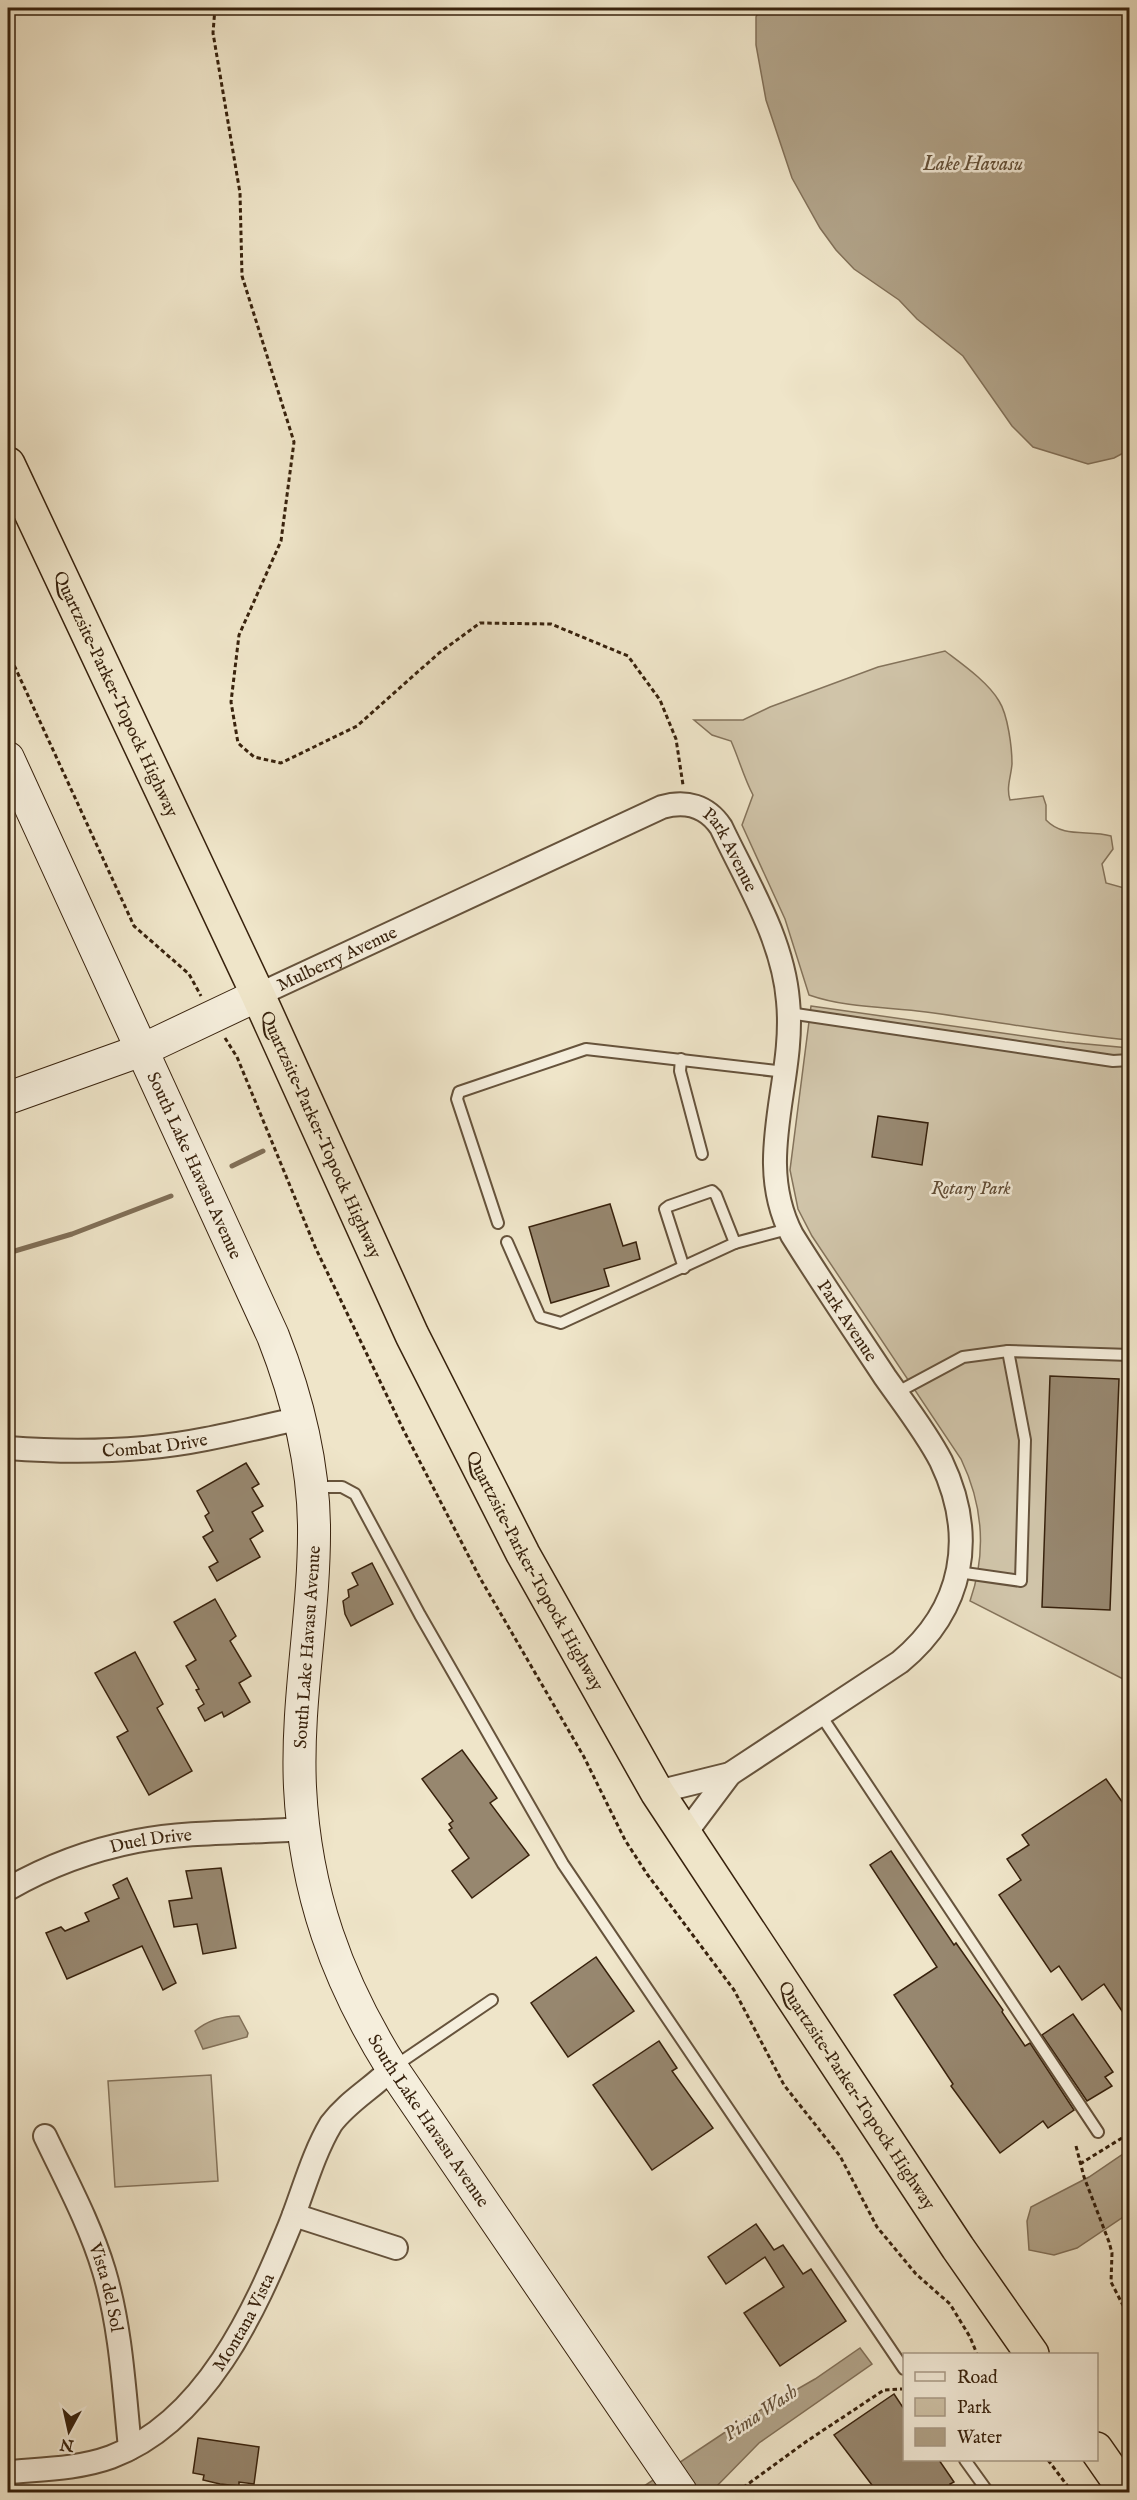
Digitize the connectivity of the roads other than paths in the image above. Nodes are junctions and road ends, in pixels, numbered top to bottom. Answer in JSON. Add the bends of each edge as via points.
{"nodes":[{"id":1,"x":8,"y":464,"type":"edge"},
{"id":2,"x":8,"y":758,"type":"edge"},
{"id":3,"x":662,"y":807,"type":"joint"},
{"id":4,"x":258,"y":995,"type":"junction"},
{"id":5,"x":789,"y":1013,"type":"junction"},
{"id":6,"x":142,"y":1050,"type":"junction"},
{"id":7,"x":681,"y":1059,"type":"junction"},
{"id":8,"x":1130,"y":1060,"type":"edge"},
{"id":9,"x":785,"y":1072,"type":"junction"},
{"id":10,"x":8,"y":1098,"type":"edge"},
{"id":11,"x":702,"y":1154,"type":"dead end"},
{"id":12,"x":498,"y":1223,"type":"dead end"},
{"id":13,"x":789,"y":1229,"type":"junction"},
{"id":14,"x":507,"y":1242,"type":"dead end"},
{"id":15,"x":735,"y":1243,"type":"junction"},
{"id":16,"x":684,"y":1268,"type":"junction"},
{"id":17,"x":1008,"y":1351,"type":"junction"},
{"id":18,"x":1130,"y":1355,"type":"edge"},
{"id":19,"x":896,"y":1393,"type":"junction"},
{"id":20,"x":301,"y":1418,"type":"junction"},
{"id":21,"x":8,"y":1448,"type":"edge"},
{"id":22,"x":312,"y":1487,"type":"junction"},
{"id":23,"x":958,"y":1572,"type":"junction"},
{"id":24,"x":820,"y":1714,"type":"junction"},
{"id":25,"x":730,"y":1774,"type":"junction"},
{"id":26,"x":657,"y":1792,"type":"junction"},
{"id":27,"x":303,"y":1829,"type":"junction"},
{"id":28,"x":685,"y":1834,"type":"junction"},
{"id":29,"x":8,"y":1889,"type":"edge"},
{"id":30,"x":492,"y":2000,"type":"dead end"},
{"id":31,"x":392,"y":2068,"type":"junction"},
{"id":32,"x":1098,"y":2132,"type":"dead end"},
{"id":33,"x":45,"y":2136,"type":"dead end"},
{"id":34,"x":294,"y":2215,"type":"junction"},
{"id":35,"x":396,"y":2248,"type":"dead end"},
{"id":36,"x":1031,"y":2353,"type":"edge"},
{"id":37,"x":903,"y":2368,"type":"edge"},
{"id":38,"x":130,"y":2448,"type":"junction"},
{"id":39,"x":1098,"y":2452,"type":"edge"},
{"id":40,"x":966,"y":2461,"type":"edge"},
{"id":41,"x":8,"y":2472,"type":"edge"},
{"id":42,"x":681,"y":2493,"type":"edge"},
{"id":43,"x":988,"y":2493,"type":"edge"},
{"id":44,"x":1126,"y":2493,"type":"edge"}],
"edges":[{"from":1,"to":4,"type":"highway","name":"Quartzsite–Parker–Topock Highway"},
{"from":2,"to":6,"type":"main road","name":"South Lake Havasu Avenue"},
{"from":3,"to":4,"type":"street","name":"Mulberry Avenue"},
{"from":3,"to":5,"type":"street","name":"Park Avenue","via":[[685,804],[704,810],[722,827],[775,942],[786,982]]},
{"from":4,"to":6,"type":"main road","name":"Mulberry Avenue"},
{"from":4,"to":26,"type":"highway","name":"Quartzsite–Parker–Topock Highway","via":[[412,1335],[523,1554]]},
{"from":5,"to":8,"type":"lane","via":[[1113,1061]]},
{"from":5,"to":9,"type":"street","name":"Park Avenue"},
{"from":6,"to":10,"type":"main road","name":"Mulberry Avenue"},
{"from":6,"to":20,"type":"main road","name":"South Lake Havasu Avenue","via":[[273,1336]]},
{"from":7,"to":9,"type":"lane"},
{"from":7,"to":11,"type":"lane","via":[[680,1071]]},
{"from":7,"to":12,"type":"lane","via":[[586,1049],[459,1092],[457,1099]]},
{"from":9,"to":13,"type":"street","name":"Park Avenue","via":[[774,1171],[779,1204]]},
{"from":13,"to":15,"type":"lane"},
{"from":13,"to":19,"type":"street","name":"Park Avenue"},
{"from":14,"to":16,"type":"lane","via":[[540,1317],[561,1323]]},
{"from":15,"to":16,"type":"lane"},
{"from":15,"to":16,"type":"lane","via":[[712,1191],[669,1206],[665,1209]]},
{"from":17,"to":18,"type":"lane"},
{"from":17,"to":19,"type":"lane","via":[[963,1357]]},
{"from":17,"to":23,"type":"lane","via":[[1025,1440],[1021,1581]]},
{"from":19,"to":23,"type":"street","name":"Park Avenue","via":[[939,1459],[952,1488],[960,1530]]},
{"from":20,"to":21,"type":"street","name":"Combat Drive","via":[[204,1440],[151,1447],[96,1451]]},
{"from":20,"to":22,"type":"main road","name":"South Lake Havasu Avenue"},
{"from":22,"to":27,"type":"main road","name":"South Lake Havasu Avenue","via":[[312,1565],[300,1742]]},
{"from":22,"to":37,"type":"lane","via":[[342,1487],[355,1494],[563,1864]]},
{"from":23,"to":24,"type":"street","name":"Park Avenue","via":[[942,1614],[922,1642],[900,1662]]},
{"from":24,"to":25,"type":"street","name":"Park Avenue"},
{"from":24,"to":32,"type":"lane"},
{"from":25,"to":26,"type":"street","name":"Park Avenue"},
{"from":25,"to":28,"type":"street","name":"Park Avenue"},
{"from":26,"to":28,"type":"highway","name":"Quartzsite–Parker–Topock Highway"},
{"from":27,"to":29,"type":"street","name":"Duel Drive","via":[[138,1841],[82,1855]]},
{"from":27,"to":31,"type":"main road","name":"South Lake Havasu Avenue","via":[[310,1872],[333,1956]]},
{"from":28,"to":36,"type":"highway","name":"Quartzsite–Parker–Topock Highway"},
{"from":30,"to":31,"type":"lane"},
{"from":31,"to":34,"type":"street","name":"Montana Vista","via":[[347,2105],[332,2124]]},
{"from":31,"to":42,"type":"main road","name":"South Lake Havasu Avenue"},
{"from":33,"to":38,"type":"street","name":"Vista del Sol","via":[[93,2238],[104,2271],[119,2338]]},
{"from":34,"to":35,"type":"street"},
{"from":34,"to":38,"type":"street","name":"Montana Vista","via":[[263,2289],[229,2351],[175,2416]]},
{"from":38,"to":41,"type":"street","name":"Montana Vista","via":[[81,2464]]},
{"from":39,"to":44,"type":"highway"},
{"from":40,"to":43,"type":"lane"}]}
